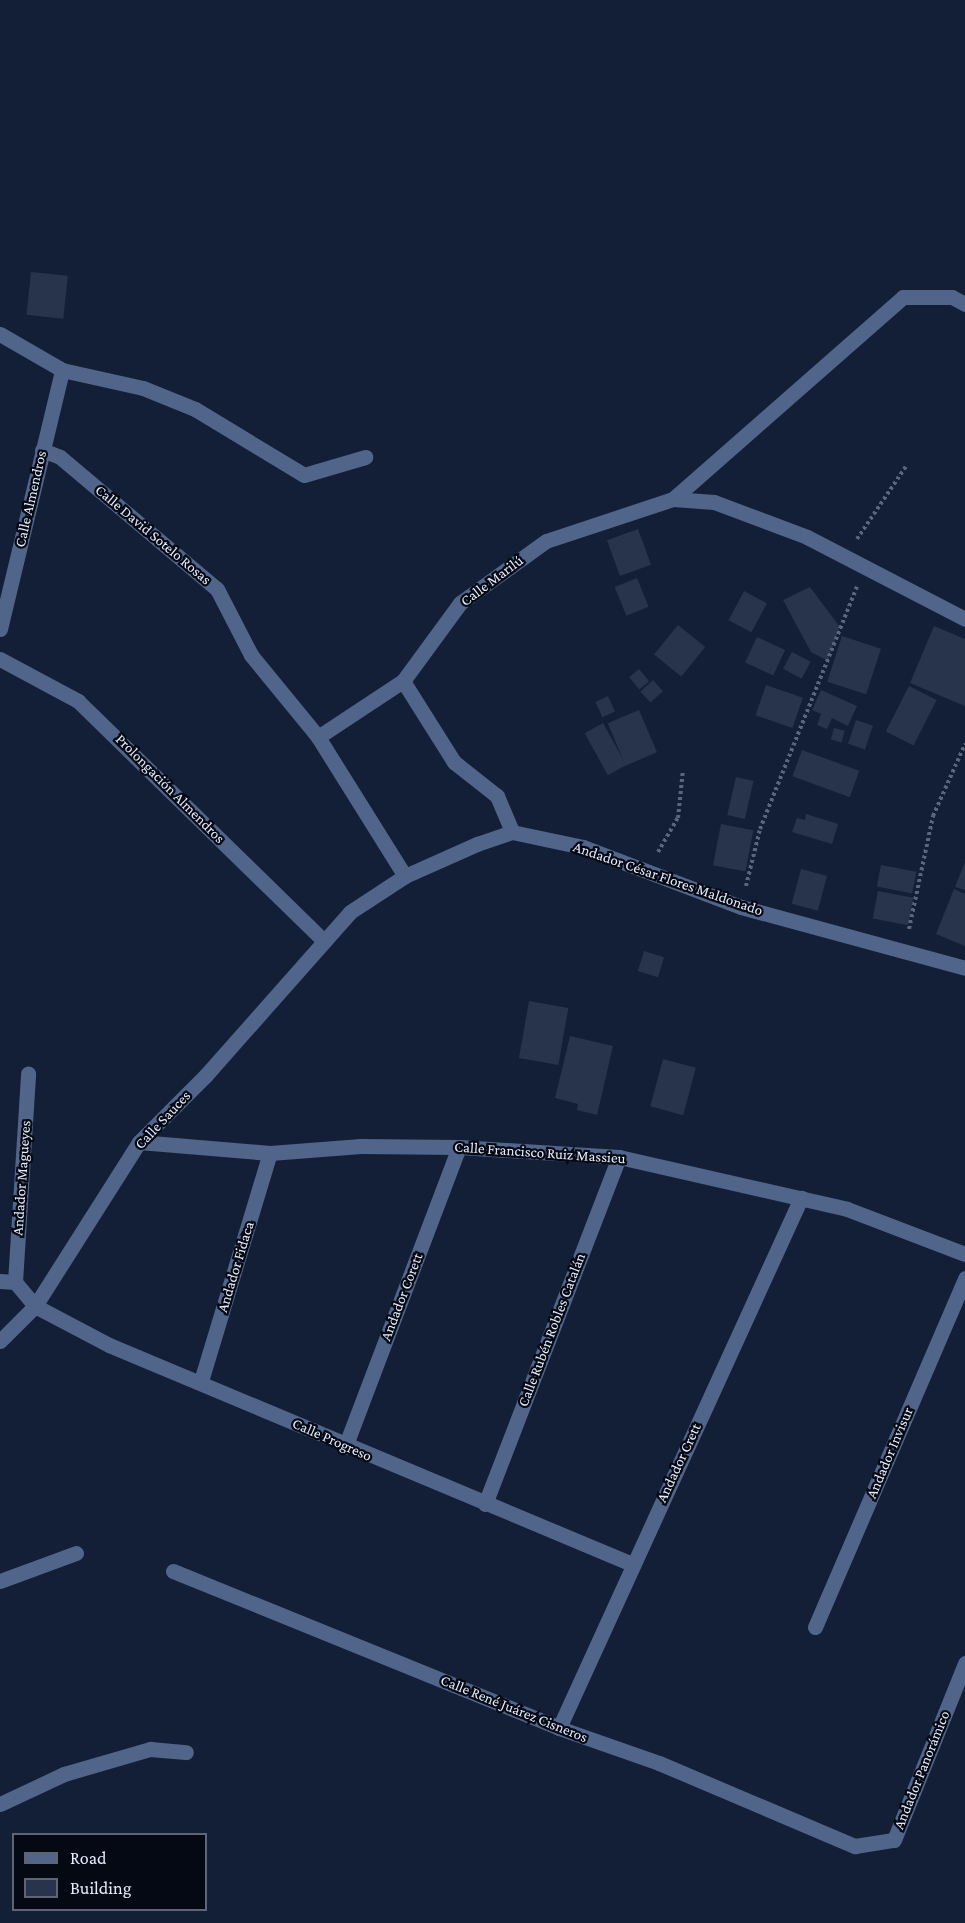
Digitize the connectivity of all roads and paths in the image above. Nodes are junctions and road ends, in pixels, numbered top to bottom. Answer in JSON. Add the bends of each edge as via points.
{"nodes":[{"id":1,"x":965,"y":304,"type":"edge"},
{"id":2,"x":0,"y":334,"type":"edge"},
{"id":3,"x":62,"y":370,"type":"junction"},
{"id":4,"x":42,"y":450,"type":"junction"},
{"id":5,"x":364,"y":457,"type":"dead end"},
{"id":6,"x":907,"y":465,"type":"dead end"},
{"id":7,"x":673,"y":499,"type":"junction"},
{"id":8,"x":847,"y":555,"type":"junction"},
{"id":9,"x":865,"y":566,"type":"junction"},
{"id":10,"x":965,"y":619,"type":"edge"},
{"id":11,"x":0,"y":629,"type":"edge"},
{"id":12,"x":0,"y":659,"type":"edge"},
{"id":13,"x":403,"y":681,"type":"junction"},
{"id":14,"x":318,"y":737,"type":"junction"},
{"id":15,"x":965,"y":744,"type":"edge"},
{"id":16,"x":682,"y":770,"type":"dead end"},
{"id":17,"x":512,"y":832,"type":"junction"},
{"id":18,"x":645,"y":873,"type":"junction"},
{"id":19,"x":405,"y":876,"type":"junction"},
{"id":20,"x":741,"y":908,"type":"junction"},
{"id":21,"x":324,"y":941,"type":"junction"},
{"id":22,"x":905,"y":951,"type":"junction"},
{"id":23,"x":965,"y":968,"type":"edge"},
{"id":24,"x":28,"y":1073,"type":"dead end"},
{"id":25,"x":139,"y":1142,"type":"junction"},
{"id":26,"x":459,"y":1147,"type":"junction"},
{"id":27,"x":270,"y":1153,"type":"junction"},
{"id":28,"x":619,"y":1157,"type":"junction"},
{"id":29,"x":801,"y":1198,"type":"junction"},
{"id":30,"x":965,"y":1254,"type":"edge"},
{"id":31,"x":965,"y":1278,"type":"edge"},
{"id":32,"x":8,"y":1282,"type":"edge"},
{"id":33,"x":35,"y":1306,"type":"junction"},
{"id":34,"x":0,"y":1341,"type":"edge"},
{"id":35,"x":201,"y":1382,"type":"junction"},
{"id":36,"x":345,"y":1447,"type":"junction"},
{"id":37,"x":485,"y":1504,"type":"junction"},
{"id":38,"x":76,"y":1552,"type":"dead end"},
{"id":39,"x":632,"y":1564,"type":"junction"},
{"id":40,"x":173,"y":1571,"type":"dead end"},
{"id":41,"x":0,"y":1581,"type":"edge"},
{"id":42,"x":815,"y":1627,"type":"dead end"},
{"id":43,"x":965,"y":1663,"type":"edge"},
{"id":44,"x":559,"y":1728,"type":"junction"},
{"id":45,"x":186,"y":1752,"type":"dead end"},
{"id":46,"x":0,"y":1804,"type":"edge"},
{"id":47,"x":855,"y":1846,"type":"joint"}],
"edges":[{"from":1,"to":7,"type":"street","via":[[952,297],[903,297]]},
{"from":2,"to":3,"type":"street"},
{"from":3,"to":4,"type":"street","name":"Calle Almendros"},
{"from":3,"to":5,"type":"street","via":[[143,388],[195,409],[304,475]]},
{"from":4,"to":11,"type":"street","name":"Calle Almendros"},
{"from":4,"to":14,"type":"street","name":"Calle David Sotelo Rosas","via":[[60,457],[217,589],[251,655]]},
{"from":6,"to":8,"type":"path"},
{"from":7,"to":8,"type":"street","via":[[714,502]]},
{"from":7,"to":13,"type":"street","name":"Calle Marilú","via":[[546,541],[460,603]]},
{"from":8,"to":9,"type":"street"},
{"from":9,"to":10,"type":"street"},
{"from":9,"to":20,"type":"path","via":[[760,829]]},
{"from":12,"to":21,"type":"street","name":"Prolongación Almendros","via":[[78,701]]},
{"from":13,"to":14,"type":"street","name":"Calle Marilú"},
{"from":13,"to":17,"type":"street","via":[[454,762],[497,796]]},
{"from":14,"to":19,"type":"street","name":"Calle David Sotelo Rosas"},
{"from":15,"to":22,"type":"path","via":[[933,816]]},
{"from":16,"to":18,"type":"path","via":[[678,818]]},
{"from":17,"to":18,"type":"street","name":"Andador César Flores Maldonado","via":[[583,847]]},
{"from":17,"to":19,"type":"street"},
{"from":18,"to":20,"type":"street","name":"Andador César Flores Maldonado"},
{"from":19,"to":21,"type":"street","via":[[350,912]]},
{"from":20,"to":22,"type":"street","name":"Andador César Flores Maldonado"},
{"from":21,"to":25,"type":"street","name":"Calle Sauces","via":[[206,1075]]},
{"from":22,"to":23,"type":"street","name":"Andador César Flores Maldonado"},
{"from":24,"to":32,"type":"street","name":"Andador Magueyes"},
{"from":25,"to":27,"type":"street","name":"Calle Francisco Ruiz Massieu"},
{"from":25,"to":33,"type":"street","name":"Calle Sauces"},
{"from":26,"to":27,"type":"street","name":"Calle Francisco Ruiz Massieu","via":[[361,1146]]},
{"from":26,"to":28,"type":"street","name":"Calle Francisco Ruiz Massieu"},
{"from":26,"to":36,"type":"street","name":"Andador Corett"},
{"from":27,"to":35,"type":"street","name":"Andador Fidaca"},
{"from":28,"to":29,"type":"street","name":"Calle Francisco Ruiz Massieu"},
{"from":28,"to":37,"type":"street","name":"Calle Rubén Robles Catalán"},
{"from":29,"to":30,"type":"street","name":"Calle Francisco Ruiz Massieu","via":[[847,1209]]},
{"from":29,"to":39,"type":"street","name":"Andador Crett"},
{"from":31,"to":42,"type":"street","name":"Andador Invisur"},
{"from":32,"to":33,"type":"street","name":"Andador Magueyes"},
{"from":33,"to":34,"type":"street","name":"Calle Sauces"},
{"from":33,"to":35,"type":"street","name":"Calle Progreso","via":[[109,1345]]},
{"from":35,"to":36,"type":"street","name":"Calle Progreso"},
{"from":36,"to":37,"type":"street","name":"Calle Progreso"},
{"from":37,"to":39,"type":"street","name":"Calle Progreso"},
{"from":38,"to":41,"type":"street"},
{"from":39,"to":44,"type":"street","name":"Andador Crett"},
{"from":40,"to":44,"type":"street","name":"Calle René Juárez Cisneros"},
{"from":43,"to":47,"type":"street","name":"Andador Panorámico","via":[[894,1840]]},
{"from":44,"to":47,"type":"street","name":"Calle René Juárez Cisneros","via":[[659,1764]]},
{"from":45,"to":46,"type":"street","via":[[150,1749],[64,1774]]}]}
